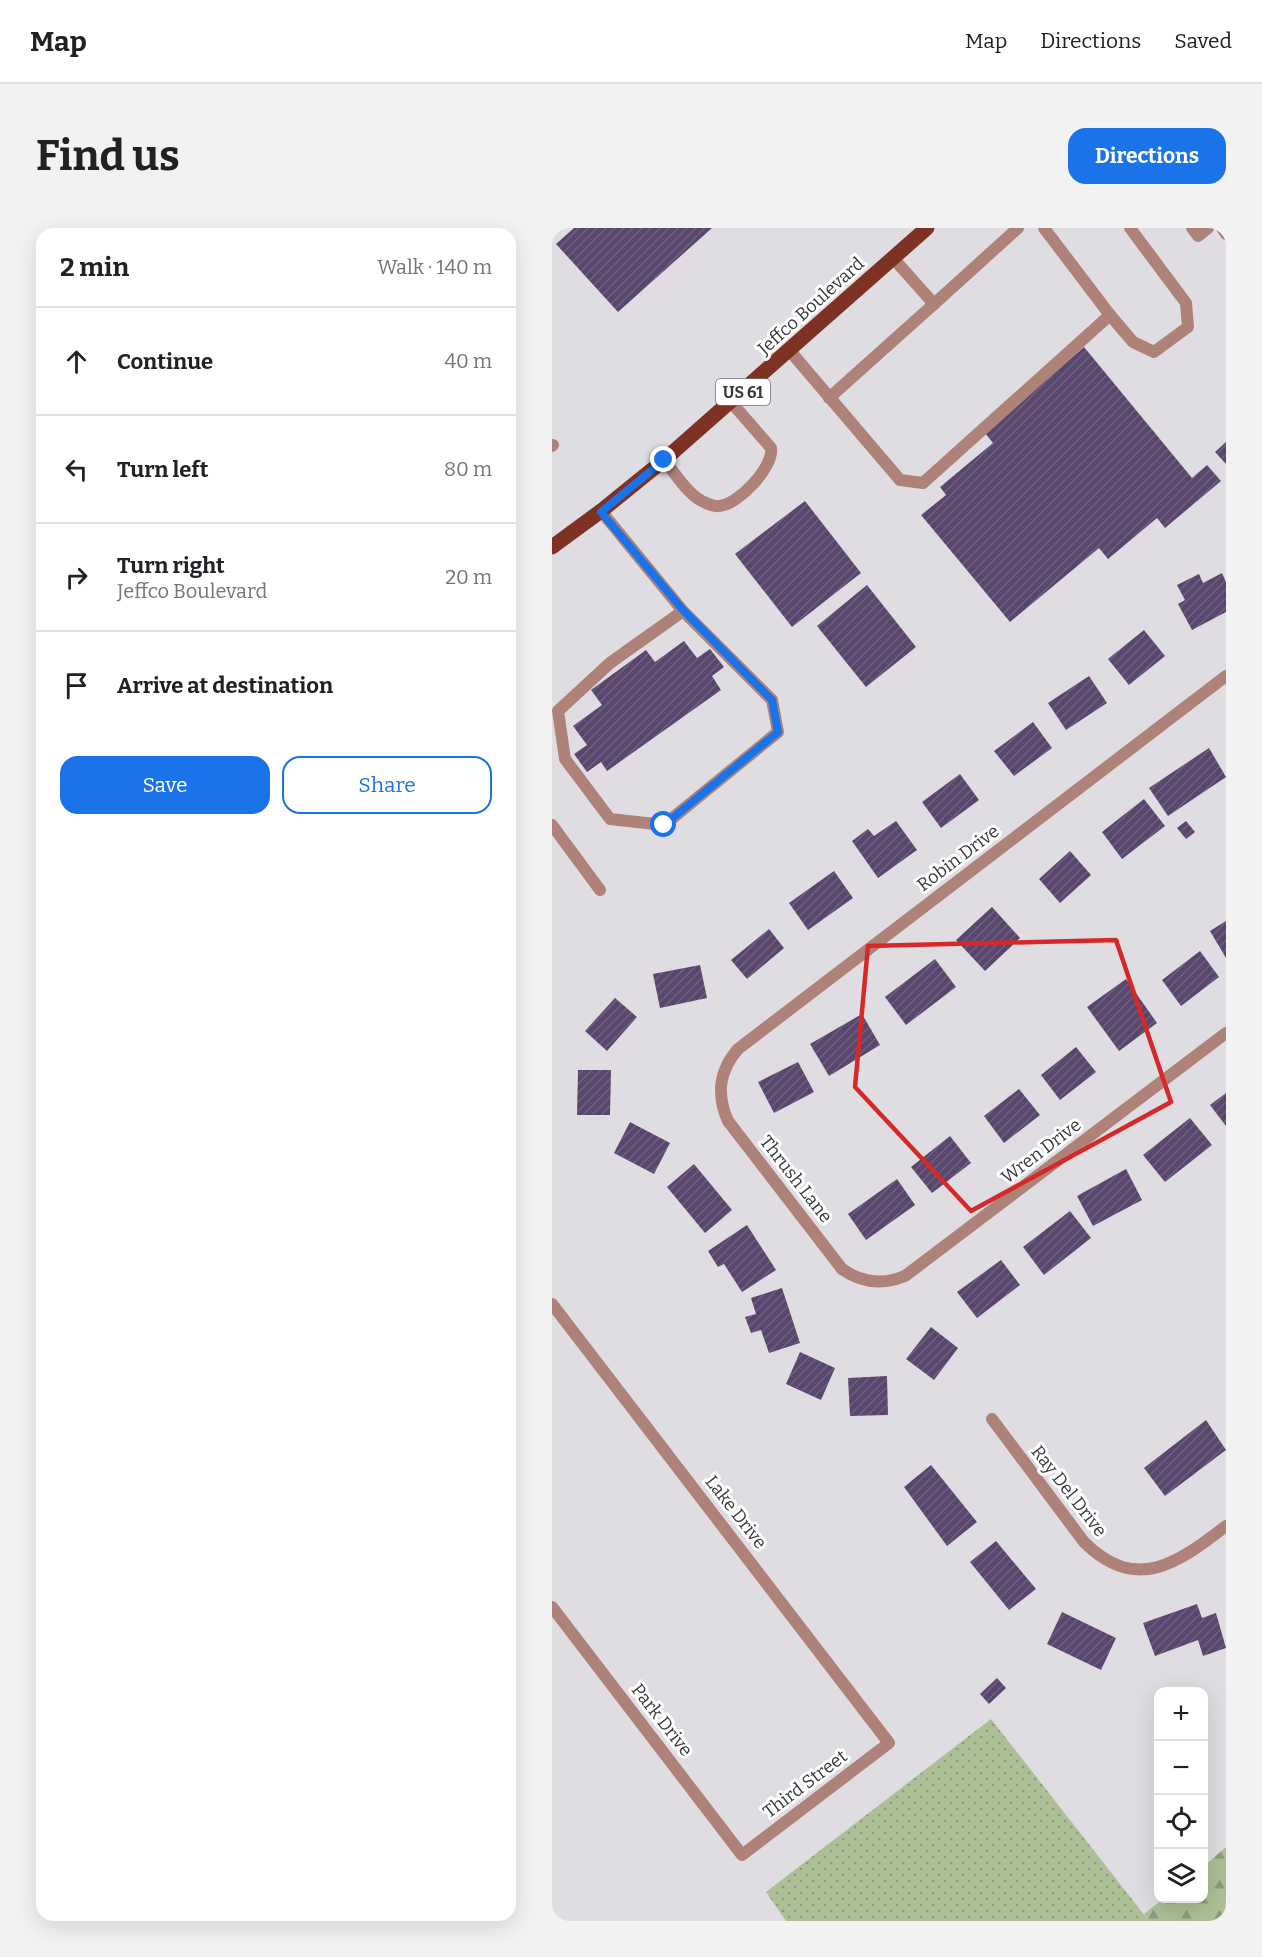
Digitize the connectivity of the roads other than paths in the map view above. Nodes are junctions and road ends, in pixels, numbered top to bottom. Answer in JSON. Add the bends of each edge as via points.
{"nodes":[{"id":1,"x":927,"y":228,"type":"edge"},
{"id":2,"x":1018,"y":228,"type":"edge"},
{"id":3,"x":1044,"y":228,"type":"edge"},
{"id":4,"x":1130,"y":228,"type":"edge"},
{"id":5,"x":1192,"y":228,"type":"edge"},
{"id":6,"x":1208,"y":228,"type":"edge"},
{"id":7,"x":1222,"y":228,"type":"edge"},
{"id":8,"x":1226,"y":234,"type":"edge"},
{"id":9,"x":893,"y":258,"type":"junction"},
{"id":10,"x":934,"y":304,"type":"junction"},
{"id":11,"x":1110,"y":315,"type":"junction"},
{"id":12,"x":790,"y":351,"type":"junction"},
{"id":13,"x":829,"y":398,"type":"junction"},
{"id":14,"x":731,"y":402,"type":"junction"},
{"id":15,"x":664,"y":460,"type":"junction"},
{"id":16,"x":601,"y":512,"type":"junction"},
{"id":17,"x":552,"y":547,"type":"edge"},
{"id":18,"x":683,"y":610,"type":"junction"},
{"id":19,"x":1226,"y":676,"type":"edge"},
{"id":20,"x":552,"y":825,"type":"edge"},
{"id":21,"x":600,"y":890,"type":"dead end"},
{"id":22,"x":1226,"y":1033,"type":"edge"},
{"id":23,"x":721,"y":1078,"type":"joint"},
{"id":24,"x":871,"y":1282,"type":"joint"},
{"id":25,"x":552,"y":1304,"type":"edge"},
{"id":26,"x":992,"y":1419,"type":"dead end"},
{"id":27,"x":1226,"y":1526,"type":"edge"},
{"id":28,"x":552,"y":1606,"type":"edge"},
{"id":29,"x":889,"y":1743,"type":"joint"},
{"id":30,"x":742,"y":1855,"type":"joint"}],
"edges":[{"from":1,"to":9,"type":"main road","name":"Jeffco Boulevard","number":"US 61"},
{"from":2,"to":10,"type":"street"},
{"from":3,"to":11,"type":"street"},
{"from":4,"to":11,"type":"street","via":[[1186,303],[1188,327],[1154,352],[1133,342]]},
{"from":5,"to":6,"type":"street","via":[[1198,236]]},
{"from":7,"to":8,"type":"street"},
{"from":9,"to":10,"type":"street"},
{"from":9,"to":12,"type":"main road","name":"Jeffco Boulevard","number":"US 61"},
{"from":10,"to":13,"type":"street"},
{"from":11,"to":13,"type":"street","via":[[923,483],[900,480]]},
{"from":12,"to":13,"type":"street"},
{"from":12,"to":14,"type":"main road","name":"Jeffco Boulevard","number":"US 61"},
{"from":14,"to":15,"type":"main road","name":"Jeffco Boulevard","number":"US 61"},
{"from":14,"to":15,"type":"street","via":[[771,448],[764,474],[719,507],[700,500]]},
{"from":15,"to":16,"type":"main road","name":"Jeffco Boulevard","number":"US 61"},
{"from":16,"to":17,"type":"main road","name":"Jeffco Boulevard","number":"US 61"},
{"from":16,"to":18,"type":"street"},
{"from":18,"to":18,"type":"street","via":[[772,700],[778,732],[664,825],[610,819],[565,759],[558,711],[610,663]]},
{"from":19,"to":23,"type":"street","name":"Robin Drive","via":[[738,1048]]},
{"from":20,"to":21,"type":"street"},
{"from":22,"to":24,"type":"street","name":"Wren Drive","via":[[905,1276],[889,1282]]},
{"from":23,"to":24,"type":"street","name":"Thrush Lane","via":[[720,1100],[728,1121],[842,1269]]},
{"from":25,"to":29,"type":"street","name":"Lake Drive"},
{"from":26,"to":27,"type":"street","name":"Ray Del Drive","via":[[1084,1542],[1117,1566],[1137,1570],[1168,1565]]},
{"from":28,"to":30,"type":"street","name":"Park Drive"},
{"from":29,"to":30,"type":"street","name":"Third Street"}]}
